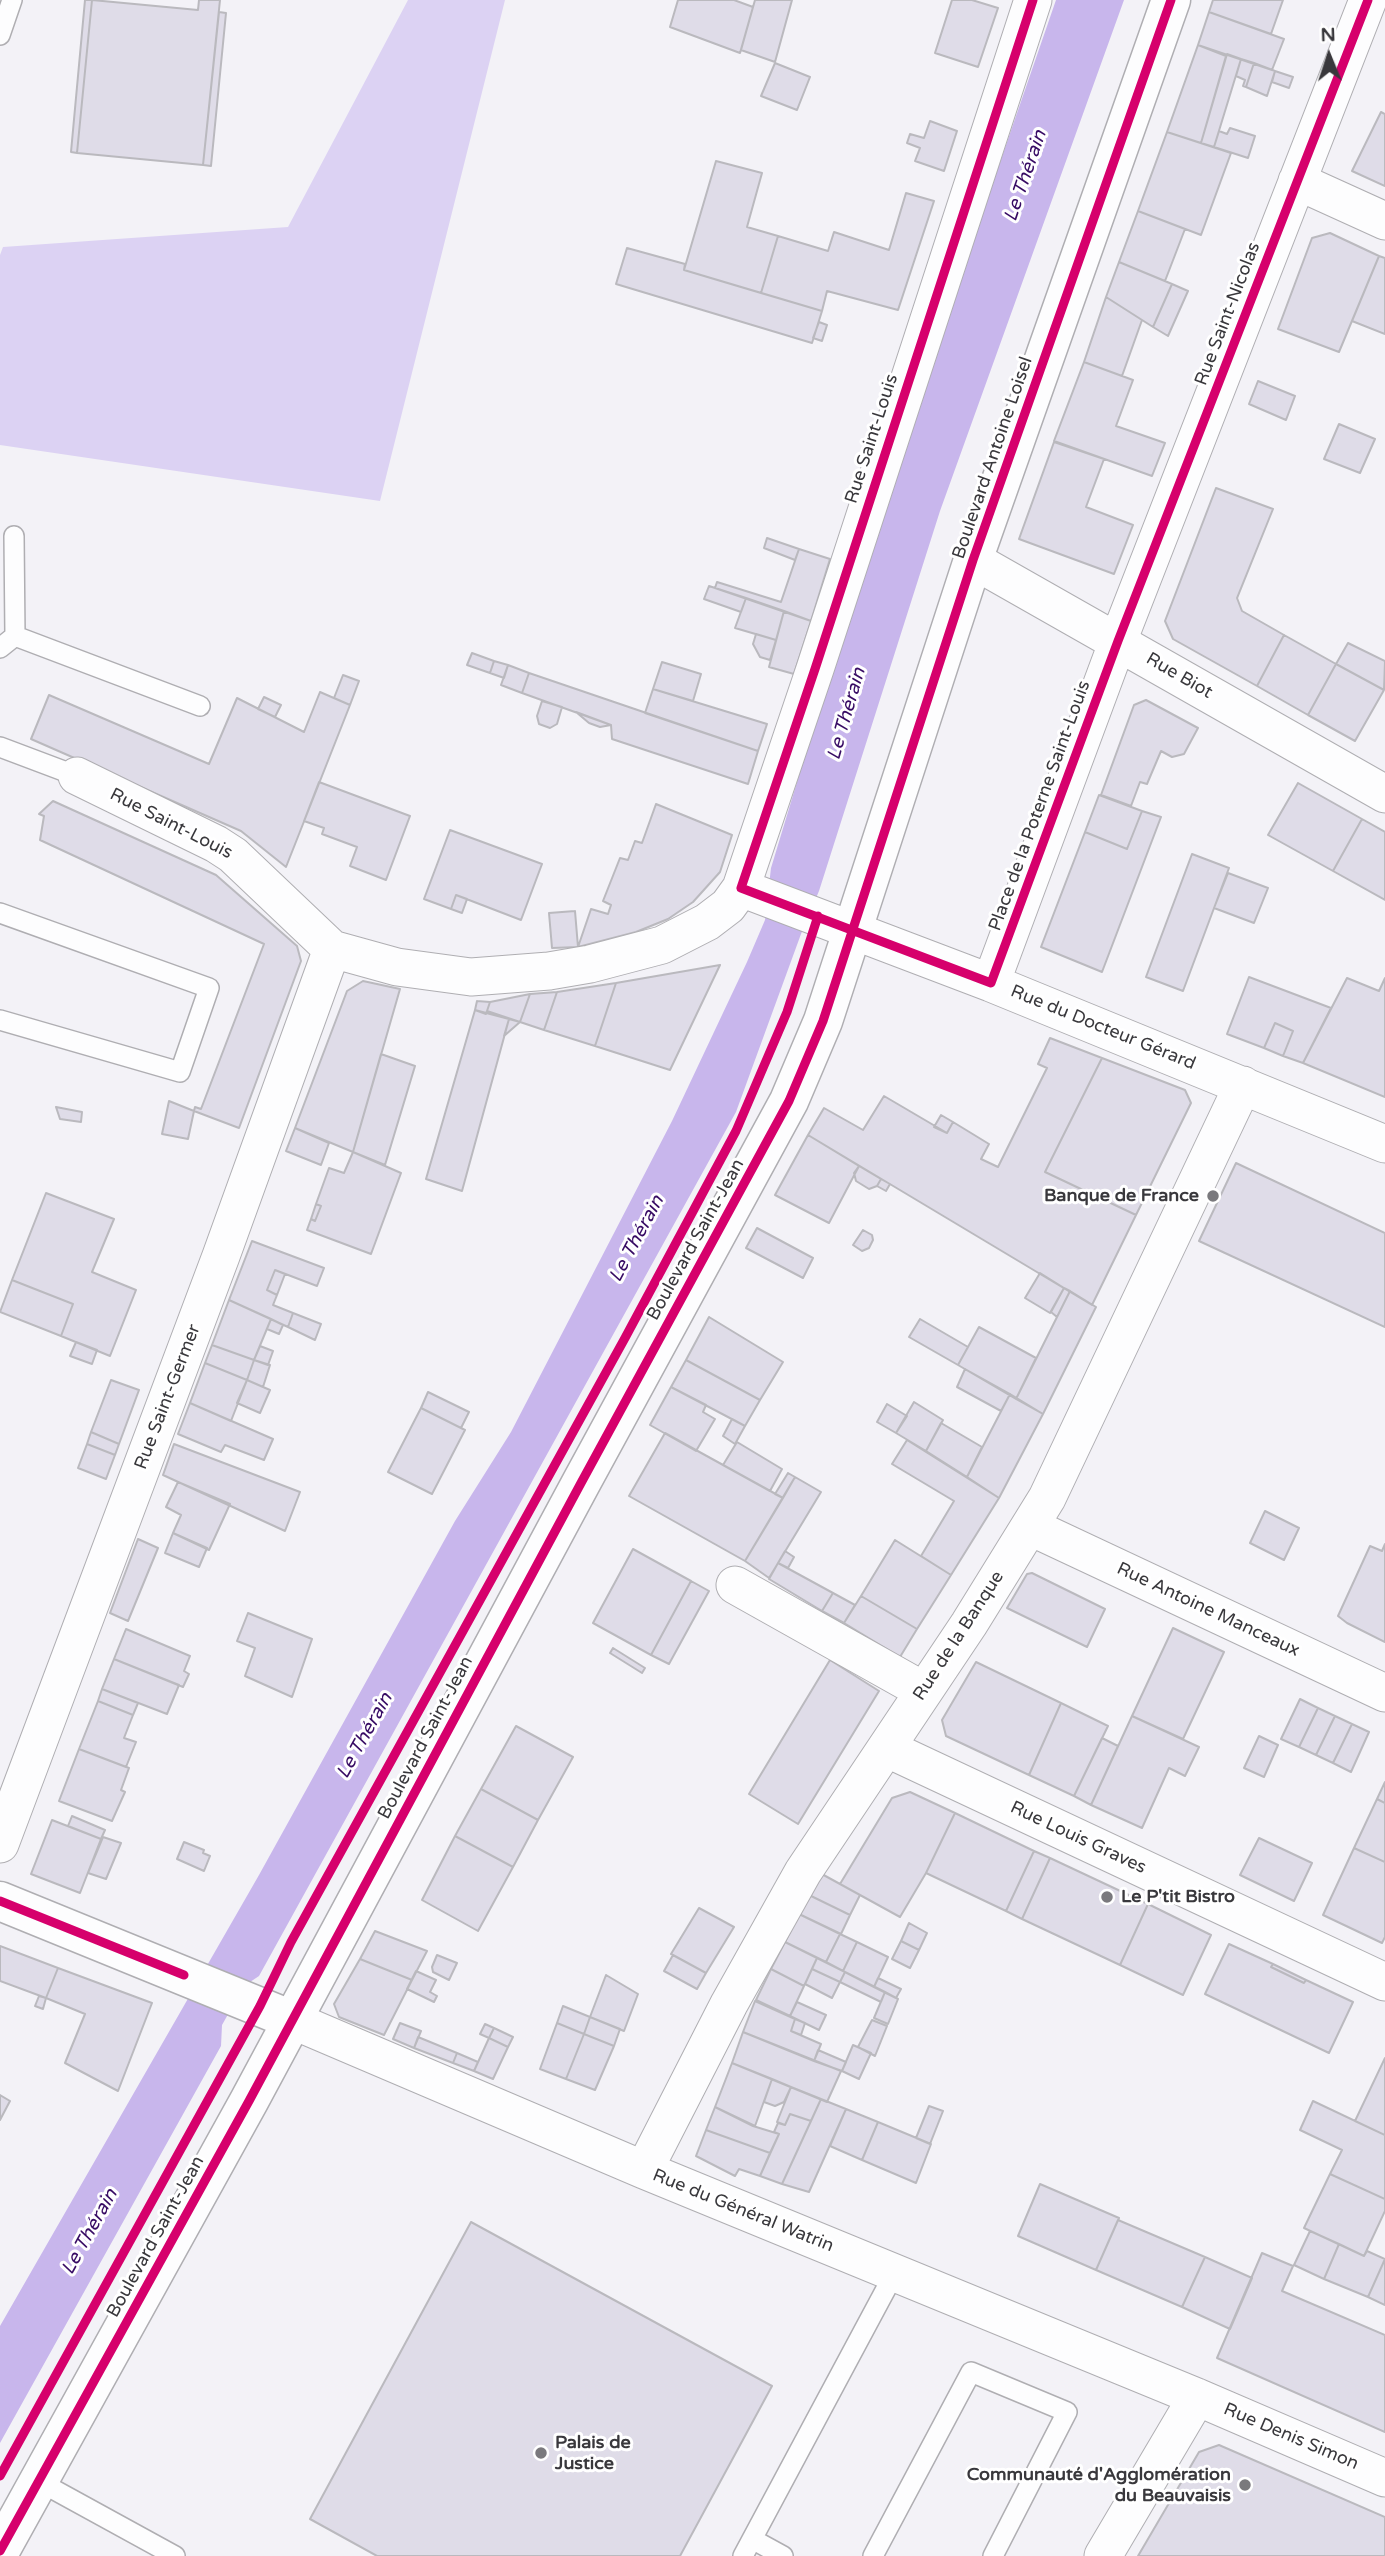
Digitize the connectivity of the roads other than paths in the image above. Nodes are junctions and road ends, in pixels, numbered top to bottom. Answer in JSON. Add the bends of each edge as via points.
{"nodes":[{"id":1,"x":12,"y":0,"type":"edge"},
{"id":2,"x":1033,"y":0,"type":"edge"},
{"id":3,"x":1171,"y":0,"type":"edge"},
{"id":4,"x":1368,"y":0,"type":"edge"},
{"id":5,"x":0,"y":35,"type":"edge"},
{"id":6,"x":1297,"y":181,"type":"junction"},
{"id":7,"x":1385,"y":221,"type":"edge"},
{"id":8,"x":14,"y":537,"type":"dead end"},
{"id":9,"x":973,"y":560,"type":"junction"},
{"id":10,"x":1118,"y":640,"type":"junction"},
{"id":11,"x":8,"y":642,"type":"edge"},
{"id":12,"x":200,"y":706,"type":"dead end"},
{"id":13,"x":0,"y":747,"type":"edge"},
{"id":14,"x":77,"y":776,"type":"joint"},
{"id":15,"x":1385,"y":794,"type":"edge"},
{"id":16,"x":741,"y":888,"type":"junction"},
{"id":17,"x":0,"y":913,"type":"edge"},
{"id":18,"x":854,"y":929,"type":"junction"},
{"id":19,"x":332,"y":949,"type":"junction"},
{"id":20,"x":991,"y":983,"type":"junction"},
{"id":21,"x":0,"y":1020,"type":"edge"},
{"id":22,"x":1243,"y":1085,"type":"junction"},
{"id":23,"x":1385,"y":1144,"type":"edge"},
{"id":24,"x":1031,"y":1527,"type":"junction"},
{"id":25,"x":735,"y":1585,"type":"dead end"},
{"id":26,"x":924,"y":1691,"type":"junction"},
{"id":27,"x":1385,"y":1693,"type":"edge"},
{"id":28,"x":886,"y":1748,"type":"junction"},
{"id":29,"x":0,"y":1844,"type":"edge"},
{"id":30,"x":0,"y":1901,"type":"edge"},
{"id":31,"x":1385,"y":1982,"type":"edge"},
{"id":32,"x":276,"y":2013,"type":"junction"},
{"id":33,"x":644,"y":2171,"type":"junction"},
{"id":34,"x":894,"y":2274,"type":"junction"},
{"id":35,"x":1197,"y":2397,"type":"junction"},
{"id":36,"x":1385,"y":2478,"type":"edge"},
{"id":37,"x":40,"y":2482,"type":"junction"},
{"id":38,"x":748,"y":2547,"type":"edge"},
{"id":39,"x":0,"y":2551,"type":"edge"},
{"id":40,"x":175,"y":2556,"type":"edge"},
{"id":41,"x":783,"y":2556,"type":"edge"},
{"id":42,"x":873,"y":2556,"type":"edge"},
{"id":43,"x":993,"y":2556,"type":"edge"},
{"id":44,"x":1102,"y":2556,"type":"edge"}],
"edges":[{"from":1,"to":5,"type":"lane"},
{"from":2,"to":16,"type":"street","name":"Rue Saint-Louis"},
{"from":3,"to":9,"type":"main road","name":"Boulevard Antoine Loisel"},
{"from":4,"to":6,"type":"street","name":"Rue Saint-Nicolas"},
{"from":6,"to":7,"type":"street"},
{"from":6,"to":10,"type":"street","name":"Rue Saint-Nicolas"},
{"from":8,"to":11,"type":"lane"},
{"from":9,"to":10,"type":"street","name":"Rue Biot"},
{"from":9,"to":18,"type":"main road","name":"Boulevard Antoine Loisel"},
{"from":10,"to":15,"type":"street","name":"Rue Biot"},
{"from":10,"to":20,"type":"street","name":"Place de la Poterne Saint-Louis"},
{"from":11,"to":12,"type":"lane"},
{"from":13,"to":14,"type":"lane"},
{"from":14,"to":19,"type":"street","name":"Rue Saint-Louis","via":[[233,855]]},
{"from":16,"to":18,"type":"street","name":"Rue du Docteur Gérard"},
{"from":16,"to":19,"type":"street","name":"Rue Saint-Louis","via":[[728,906],[688,934],[627,956],[549,971],[471,977],[438,974]]},
{"from":17,"to":21,"type":"lane","via":[[209,988],[180,1072]]},
{"from":18,"to":20,"type":"street","name":"Rue du Docteur Gérard"},
{"from":18,"to":32,"type":"main road","name":"Boulevard Saint-Jean","via":[[823,1021],[789,1101]]},
{"from":19,"to":29,"type":"street","name":"Rue Saint-Germer"},
{"from":20,"to":22,"type":"street","name":"Rue du Docteur Gérard"},
{"from":22,"to":23,"type":"street","name":"Rue du Docteur Gérard"},
{"from":22,"to":24,"type":"street","name":"Rue de la Banque"},
{"from":24,"to":26,"type":"street","name":"Rue de la Banque"},
{"from":24,"to":27,"type":"street","name":"Rue Antoine Manceaux"},
{"from":25,"to":26,"type":"street"},
{"from":26,"to":28,"type":"street","name":"Rue de la Banque"},
{"from":28,"to":31,"type":"street","name":"Rue Louis Graves"},
{"from":28,"to":33,"type":"street","name":"Rue de la Banque","via":[[803,1872]]},
{"from":30,"to":32,"type":"main road"},
{"from":32,"to":33,"type":"street","name":"Rue du Général Watrin"},
{"from":32,"to":37,"type":"main road","name":"Boulevard Saint-Jean"},
{"from":33,"to":34,"type":"street","name":"Rue du Général Watrin"},
{"from":34,"to":35,"type":"street","name":"Rue du Général Watrin"},
{"from":34,"to":38,"type":"lane"},
{"from":35,"to":36,"type":"street","name":"Rue Denis Simon"},
{"from":35,"to":44,"type":"street"},
{"from":37,"to":39,"type":"main road","name":"Boulevard Saint-Jean"},
{"from":37,"to":40,"type":"lane"},
{"from":38,"to":41,"type":"lane"},
{"from":42,"to":43,"type":"lane","via":[[971,2372],[1067,2412]]}]}
